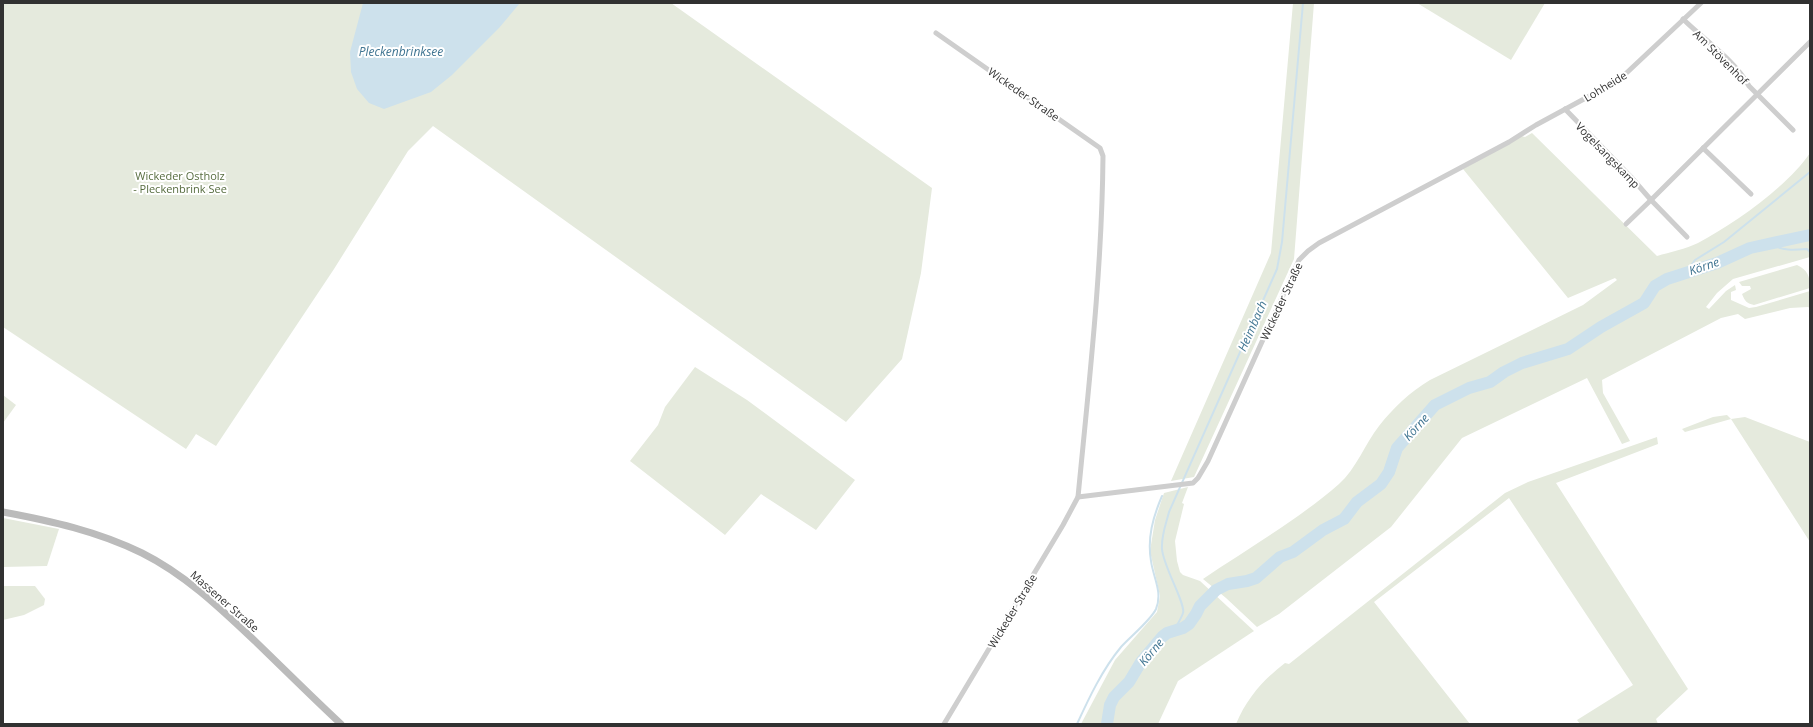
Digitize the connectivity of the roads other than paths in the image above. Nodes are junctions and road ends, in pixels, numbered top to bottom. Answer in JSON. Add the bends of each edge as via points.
{"nodes":[{"id":1,"x":1698,"y":4,"type":"edge"},
{"id":2,"x":1683,"y":19,"type":"junction"},
{"id":3,"x":936,"y":33,"type":"dead end"},
{"id":4,"x":1810,"y":42,"type":"edge"},
{"id":5,"x":1758,"y":94,"type":"junction"},
{"id":6,"x":1565,"y":109,"type":"junction"},
{"id":7,"x":1536,"y":125,"type":"joint"},
{"id":8,"x":1793,"y":130,"type":"dead end"},
{"id":9,"x":1703,"y":148,"type":"junction"},
{"id":10,"x":1751,"y":194,"type":"dead end"},
{"id":11,"x":1651,"y":200,"type":"junction"},
{"id":12,"x":1626,"y":224,"type":"dead end"},
{"id":13,"x":1687,"y":237,"type":"dead end"},
{"id":14,"x":1078,"y":497,"type":"junction"},
{"id":15,"x":3,"y":512,"type":"edge"},
{"id":16,"x":341,"y":724,"type":"edge"},
{"id":17,"x":944,"y":724,"type":"edge"}],
"edges":[{"from":1,"to":2,"type":"street","name":"Lohheide"},
{"from":2,"to":5,"type":"street","name":"Am Stövenhof","via":[[1732,65]]},
{"from":2,"to":6,"type":"street","name":"Lohheide","via":[[1626,75]]},
{"from":3,"to":14,"type":"street","name":"Wickeder Straße","via":[[1100,148],[1103,156],[1098,286]]},
{"from":4,"to":5,"type":"street"},
{"from":5,"to":8,"type":"street"},
{"from":5,"to":9,"type":"street"},
{"from":6,"to":7,"type":"street","name":"Lohheide"},
{"from":6,"to":11,"type":"street","name":"Vogelsangskamp"},
{"from":7,"to":14,"type":"street","name":"Wickeder Straße","via":[[1509,142],[1319,243],[1299,260],[1198,478],[1189,484]]},
{"from":9,"to":10,"type":"street"},
{"from":9,"to":11,"type":"street"},
{"from":11,"to":12,"type":"street"},
{"from":11,"to":13,"type":"street","name":"Vogelsangskamp"},
{"from":14,"to":17,"type":"street","name":"Wickeder Straße"},
{"from":15,"to":16,"type":"main road","name":"Massener Straße","via":[[101,535],[166,567],[210,599]]}]}
